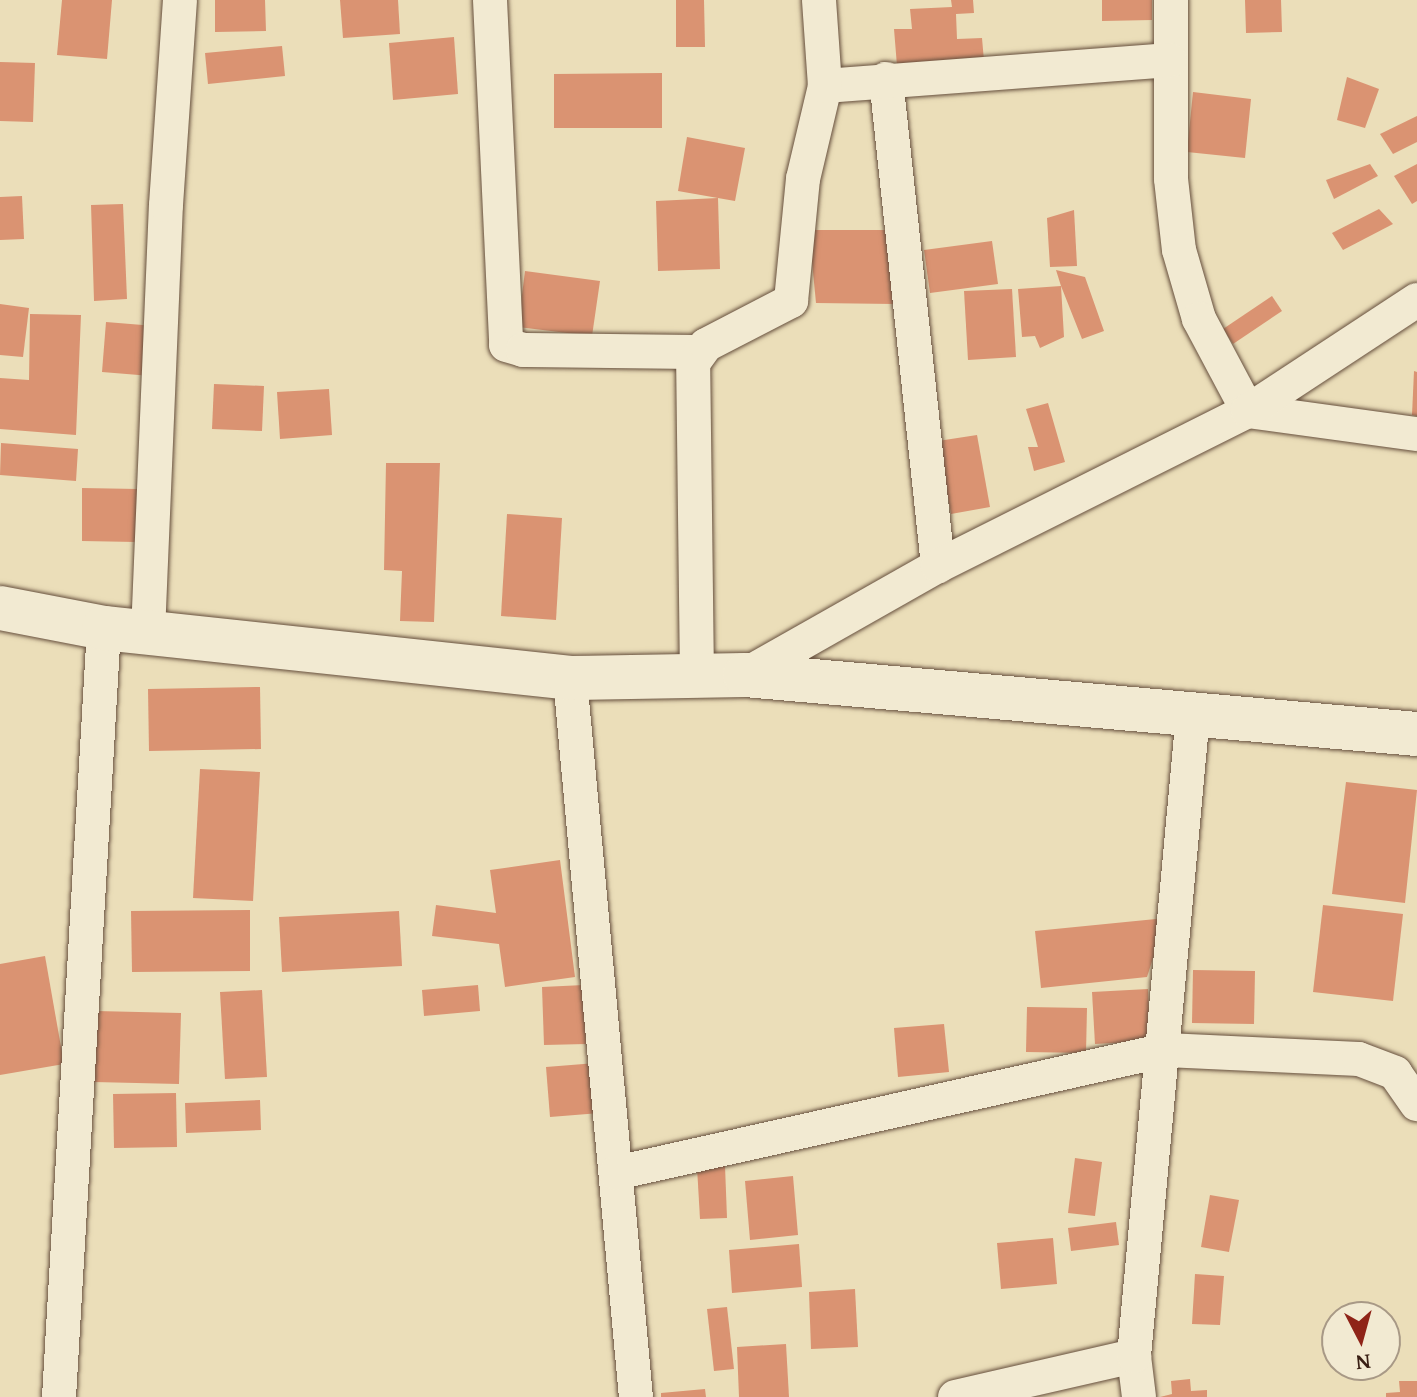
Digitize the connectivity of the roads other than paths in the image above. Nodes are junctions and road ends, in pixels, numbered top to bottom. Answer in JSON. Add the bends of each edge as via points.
{"nodes":[{"id":1,"x":180,"y":0,"type":"edge"},
{"id":2,"x":490,"y":0,"type":"edge"},
{"id":3,"x":819,"y":0,"type":"edge"},
{"id":4,"x":1171,"y":0,"type":"edge"},
{"id":5,"x":1170,"y":60,"type":"junction"},
{"id":6,"x":886,"y":79,"type":"junction"},
{"id":7,"x":825,"y":86,"type":"junction"},
{"id":8,"x":1417,"y":300,"type":"edge"},
{"id":9,"x":698,"y":352,"type":"junction"},
{"id":10,"x":1248,"y":411,"type":"junction"},
{"id":11,"x":1417,"y":434,"type":"edge"},
{"id":12,"x":938,"y":566,"type":"junction"},
{"id":13,"x":0,"y":608,"type":"edge"},
{"id":14,"x":104,"y":628,"type":"junction"},
{"id":15,"x":148,"y":633,"type":"junction"},
{"id":16,"x":745,"y":675,"type":"junction"},
{"id":17,"x":570,"y":678,"type":"junction"},
{"id":18,"x":697,"y":678,"type":"junction"},
{"id":19,"x":1193,"y":714,"type":"junction"},
{"id":20,"x":1417,"y":734,"type":"edge"},
{"id":21,"x":1166,"y":1050,"type":"junction"},
{"id":22,"x":1417,"y":1104,"type":"edge"},
{"id":23,"x":616,"y":1173,"type":"junction"},
{"id":24,"x":1134,"y":1356,"type":"junction"},
{"id":25,"x":59,"y":1397,"type":"edge"},
{"id":26,"x":636,"y":1397,"type":"edge"},
{"id":27,"x":955,"y":1397,"type":"edge"},
{"id":28,"x":1139,"y":1397,"type":"edge"}],
"edges":[{"from":1,"to":15,"type":"street"},
{"from":2,"to":9,"type":"street","via":[[506,345],[523,350]]},
{"from":3,"to":7,"type":"street"},
{"from":4,"to":5,"type":"street"},
{"from":5,"to":6,"type":"street"},
{"from":5,"to":10,"type":"street","via":[[1171,179],[1179,250],[1199,319]]},
{"from":6,"to":7,"type":"street"},
{"from":6,"to":12,"type":"street"},
{"from":7,"to":9,"type":"street","via":[[803,179],[791,301]]},
{"from":8,"to":10,"type":"street"},
{"from":9,"to":18,"type":"street","via":[[693,363]]},
{"from":10,"to":11,"type":"street"},
{"from":10,"to":12,"type":"street"},
{"from":12,"to":16,"type":"street"},
{"from":13,"to":14,"type":"street"},
{"from":14,"to":15,"type":"street"},
{"from":14,"to":25,"type":"street"},
{"from":15,"to":17,"type":"street"},
{"from":16,"to":18,"type":"street"},
{"from":16,"to":19,"type":"street"},
{"from":17,"to":18,"type":"street"},
{"from":17,"to":23,"type":"street"},
{"from":19,"to":20,"type":"street"},
{"from":19,"to":21,"type":"street"},
{"from":21,"to":22,"type":"street","via":[[1359,1059],[1395,1073]]},
{"from":21,"to":23,"type":"street"},
{"from":21,"to":24,"type":"street"},
{"from":23,"to":26,"type":"street"},
{"from":24,"to":27,"type":"street"},
{"from":24,"to":28,"type":"street"}]}
